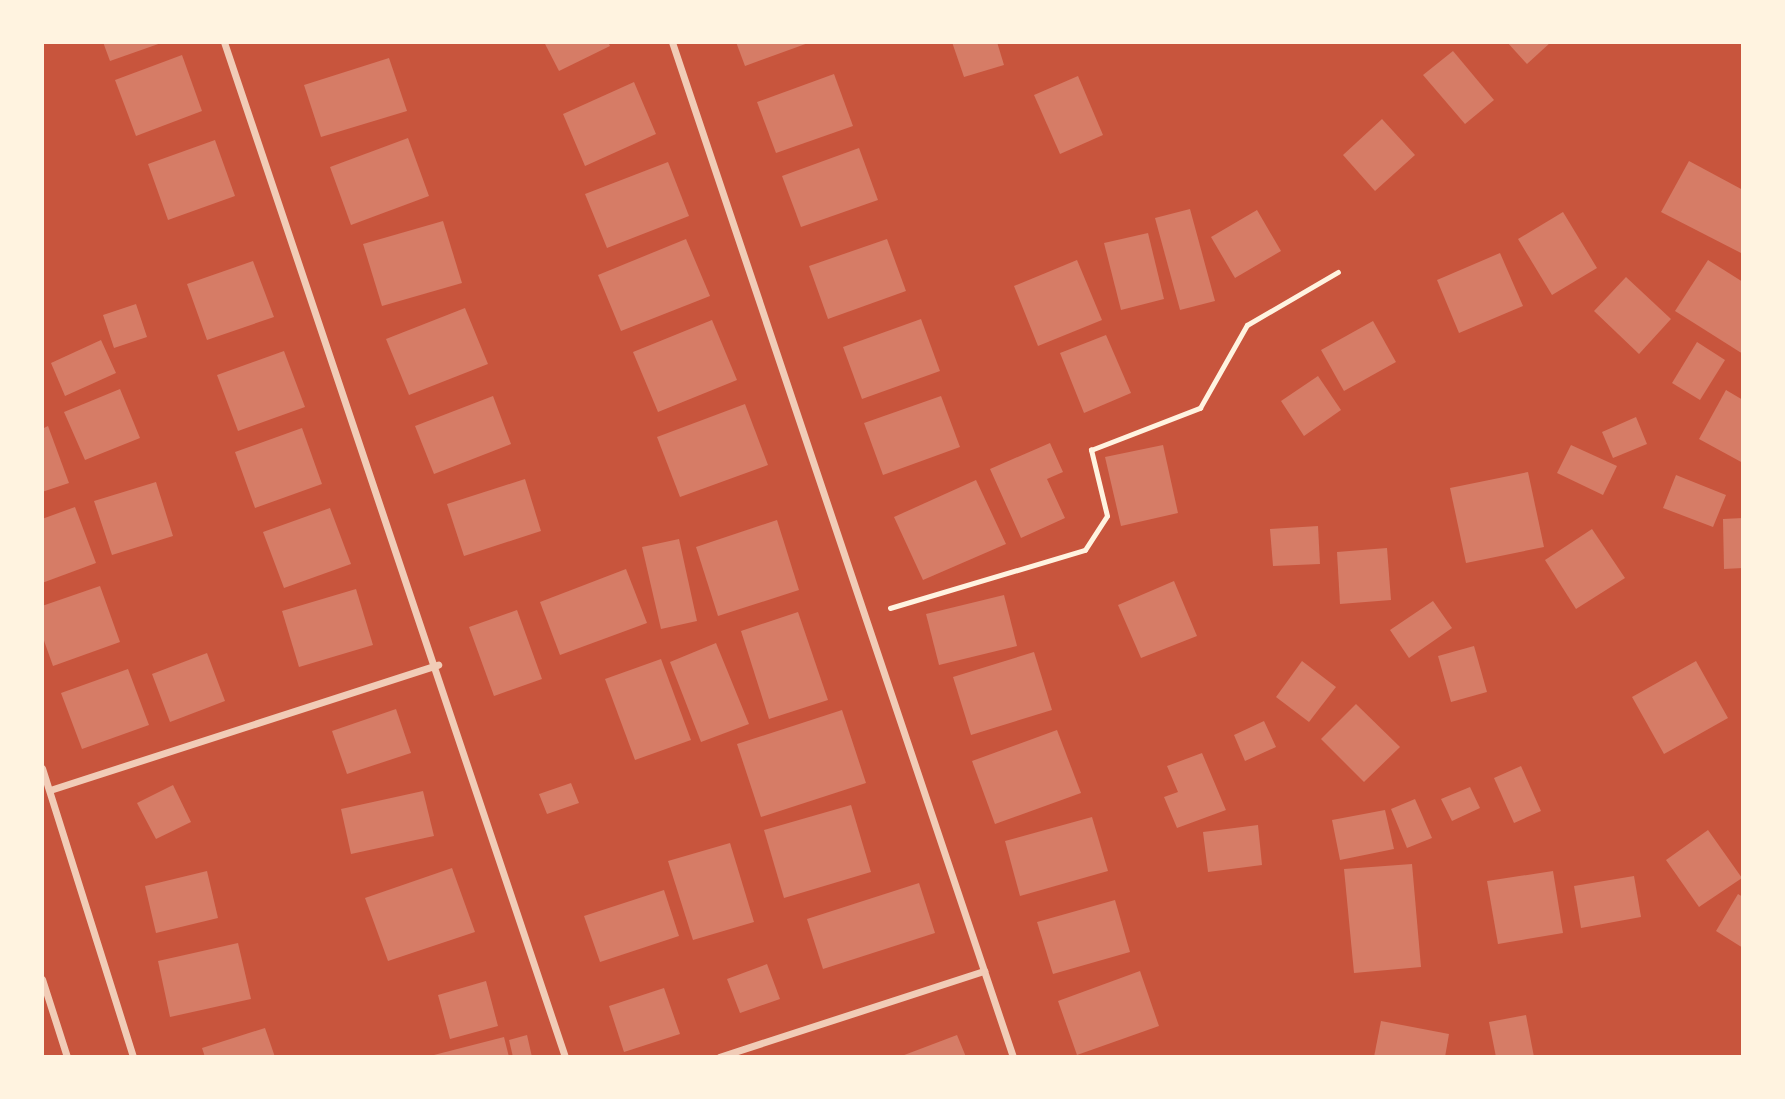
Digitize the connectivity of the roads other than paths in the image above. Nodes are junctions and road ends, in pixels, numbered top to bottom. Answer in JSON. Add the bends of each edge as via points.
{"nodes":[{"id":1,"x":224,"y":42,"type":"edge"},
{"id":2,"x":672,"y":42,"type":"edge"},
{"id":3,"x":438,"y":665,"type":"junction"},
{"id":4,"x":42,"y":768,"type":"edge"},
{"id":5,"x":50,"y":790,"type":"junction"},
{"id":6,"x":984,"y":971,"type":"junction"},
{"id":7,"x":42,"y":979,"type":"edge"},
{"id":8,"x":67,"y":1057,"type":"edge"},
{"id":9,"x":133,"y":1057,"type":"edge"},
{"id":10,"x":565,"y":1057,"type":"edge"},
{"id":11,"x":719,"y":1057,"type":"edge"},
{"id":12,"x":1013,"y":1057,"type":"edge"}],
"edges":[{"from":1,"to":3,"type":"street"},
{"from":2,"to":6,"type":"street"},
{"from":3,"to":5,"type":"street"},
{"from":3,"to":10,"type":"street"},
{"from":4,"to":5,"type":"street"},
{"from":5,"to":9,"type":"street"},
{"from":6,"to":11,"type":"street"},
{"from":6,"to":12,"type":"street"},
{"from":7,"to":8,"type":"street"}]}
